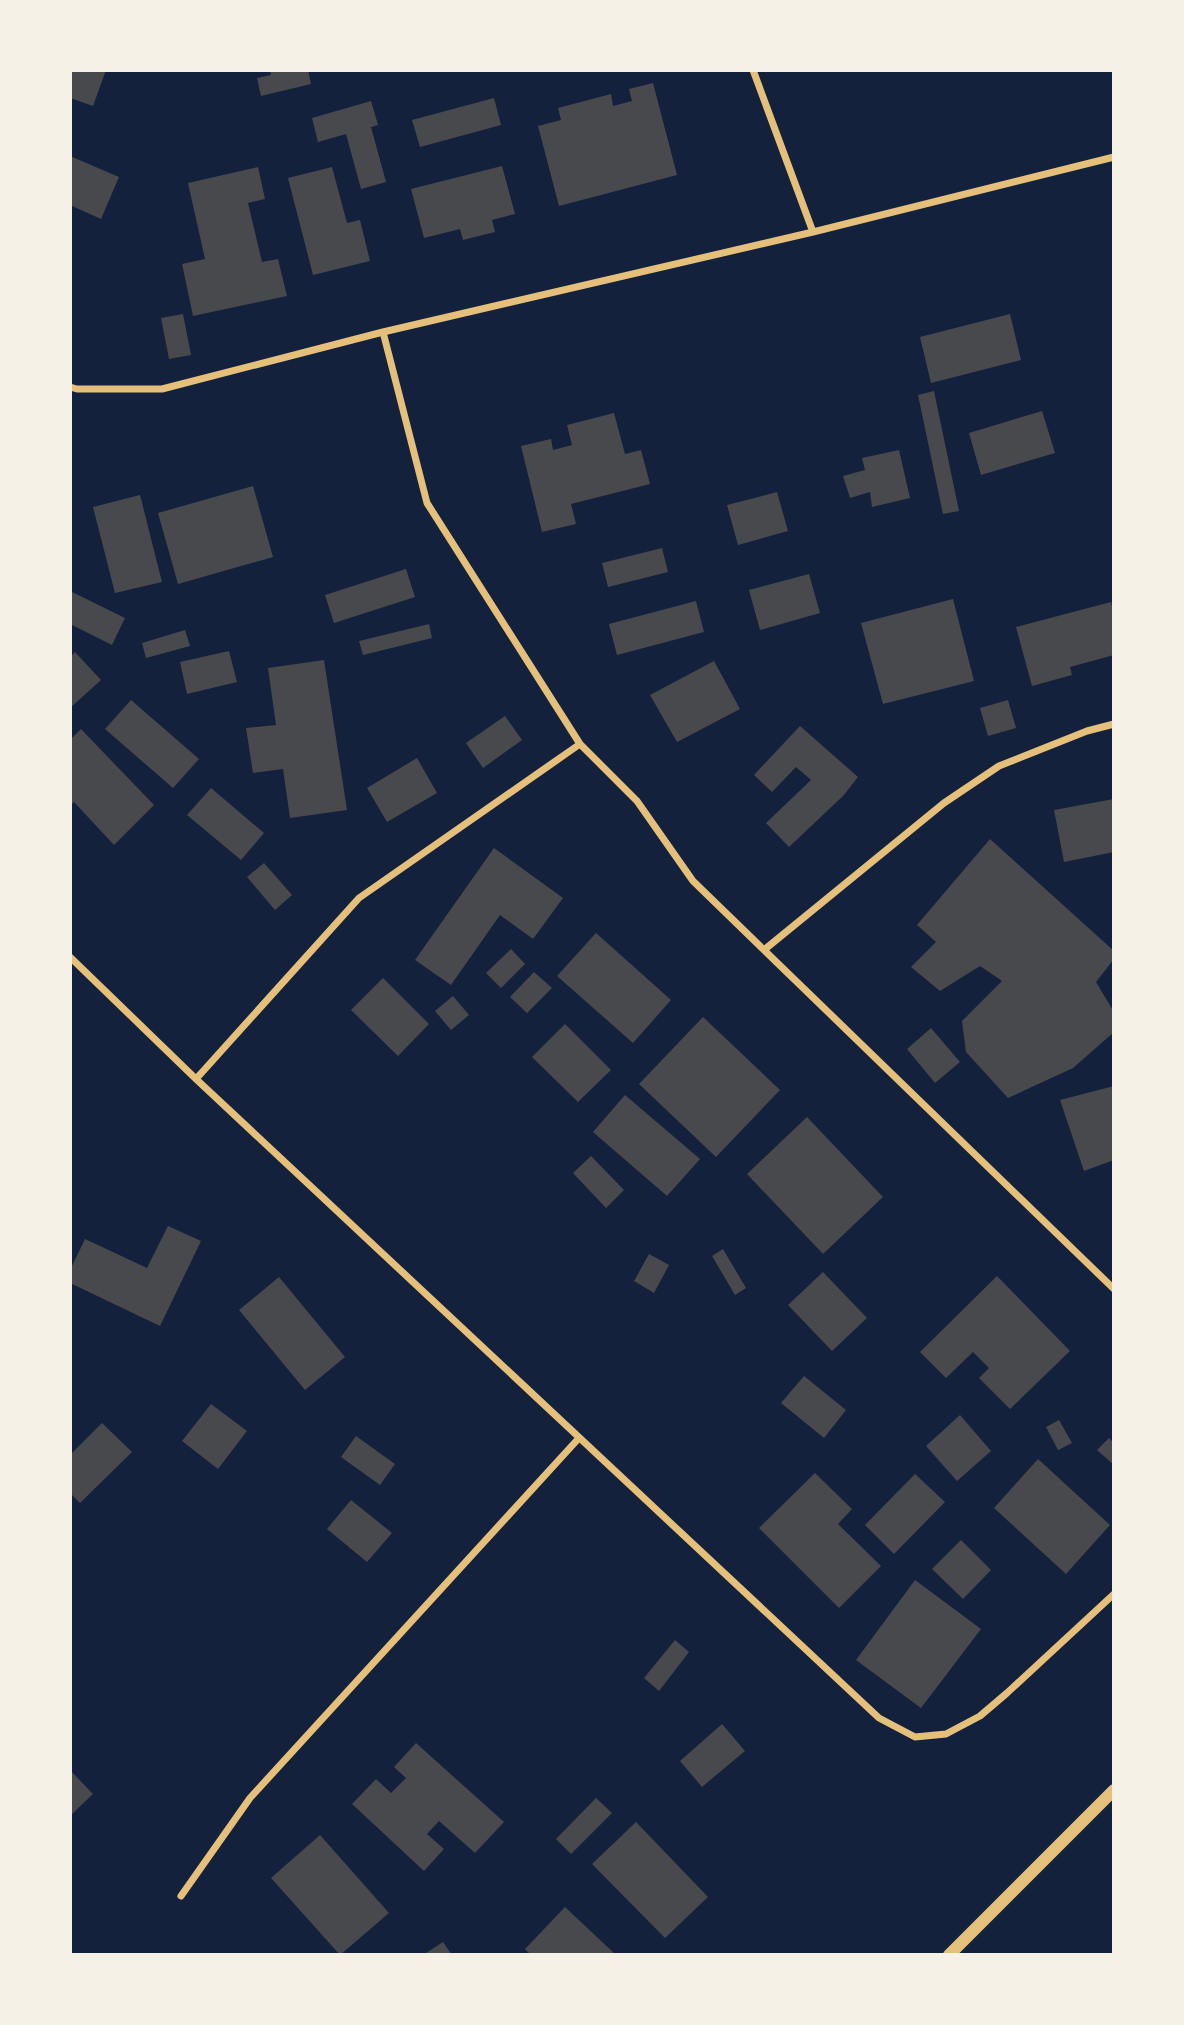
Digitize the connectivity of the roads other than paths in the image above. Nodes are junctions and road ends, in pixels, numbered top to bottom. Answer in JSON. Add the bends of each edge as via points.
{"nodes":[{"id":1,"x":753,"y":70,"type":"edge"},
{"id":2,"x":1114,"y":157,"type":"edge"},
{"id":3,"x":813,"y":232,"type":"junction"},
{"id":4,"x":383,"y":332,"type":"junction"},
{"id":5,"x":70,"y":387,"type":"edge"},
{"id":6,"x":1114,"y":724,"type":"edge"},
{"id":7,"x":580,"y":744,"type":"junction"},
{"id":8,"x":764,"y":950,"type":"junction"},
{"id":9,"x":70,"y":957,"type":"edge"},
{"id":10,"x":195,"y":1079,"type":"junction"},
{"id":11,"x":1114,"y":1289,"type":"edge"},
{"id":12,"x":579,"y":1438,"type":"junction"},
{"id":13,"x":1114,"y":1594,"type":"edge"},
{"id":14,"x":1114,"y":1790,"type":"edge"},
{"id":15,"x":181,"y":1896,"type":"dead end"},
{"id":16,"x":949,"y":1955,"type":"edge"}],
"edges":[{"from":1,"to":3,"type":"street"},
{"from":2,"to":3,"type":"street"},
{"from":3,"to":4,"type":"street"},
{"from":4,"to":5,"type":"street","via":[[162,389]]},
{"from":4,"to":7,"type":"street","via":[[427,503]]},
{"from":6,"to":8,"type":"street","via":[[999,766],[944,803]]},
{"from":7,"to":8,"type":"street","via":[[637,801],[693,881]]},
{"from":7,"to":10,"type":"street","via":[[359,898]]},
{"from":8,"to":11,"type":"street"},
{"from":9,"to":10,"type":"street"},
{"from":10,"to":12,"type":"street"},
{"from":12,"to":13,"type":"street","via":[[850,1693],[879,1718],[915,1737],[946,1734],[980,1716]]},
{"from":12,"to":15,"type":"street","via":[[250,1798]]},
{"from":14,"to":16,"type":"street"}]}
